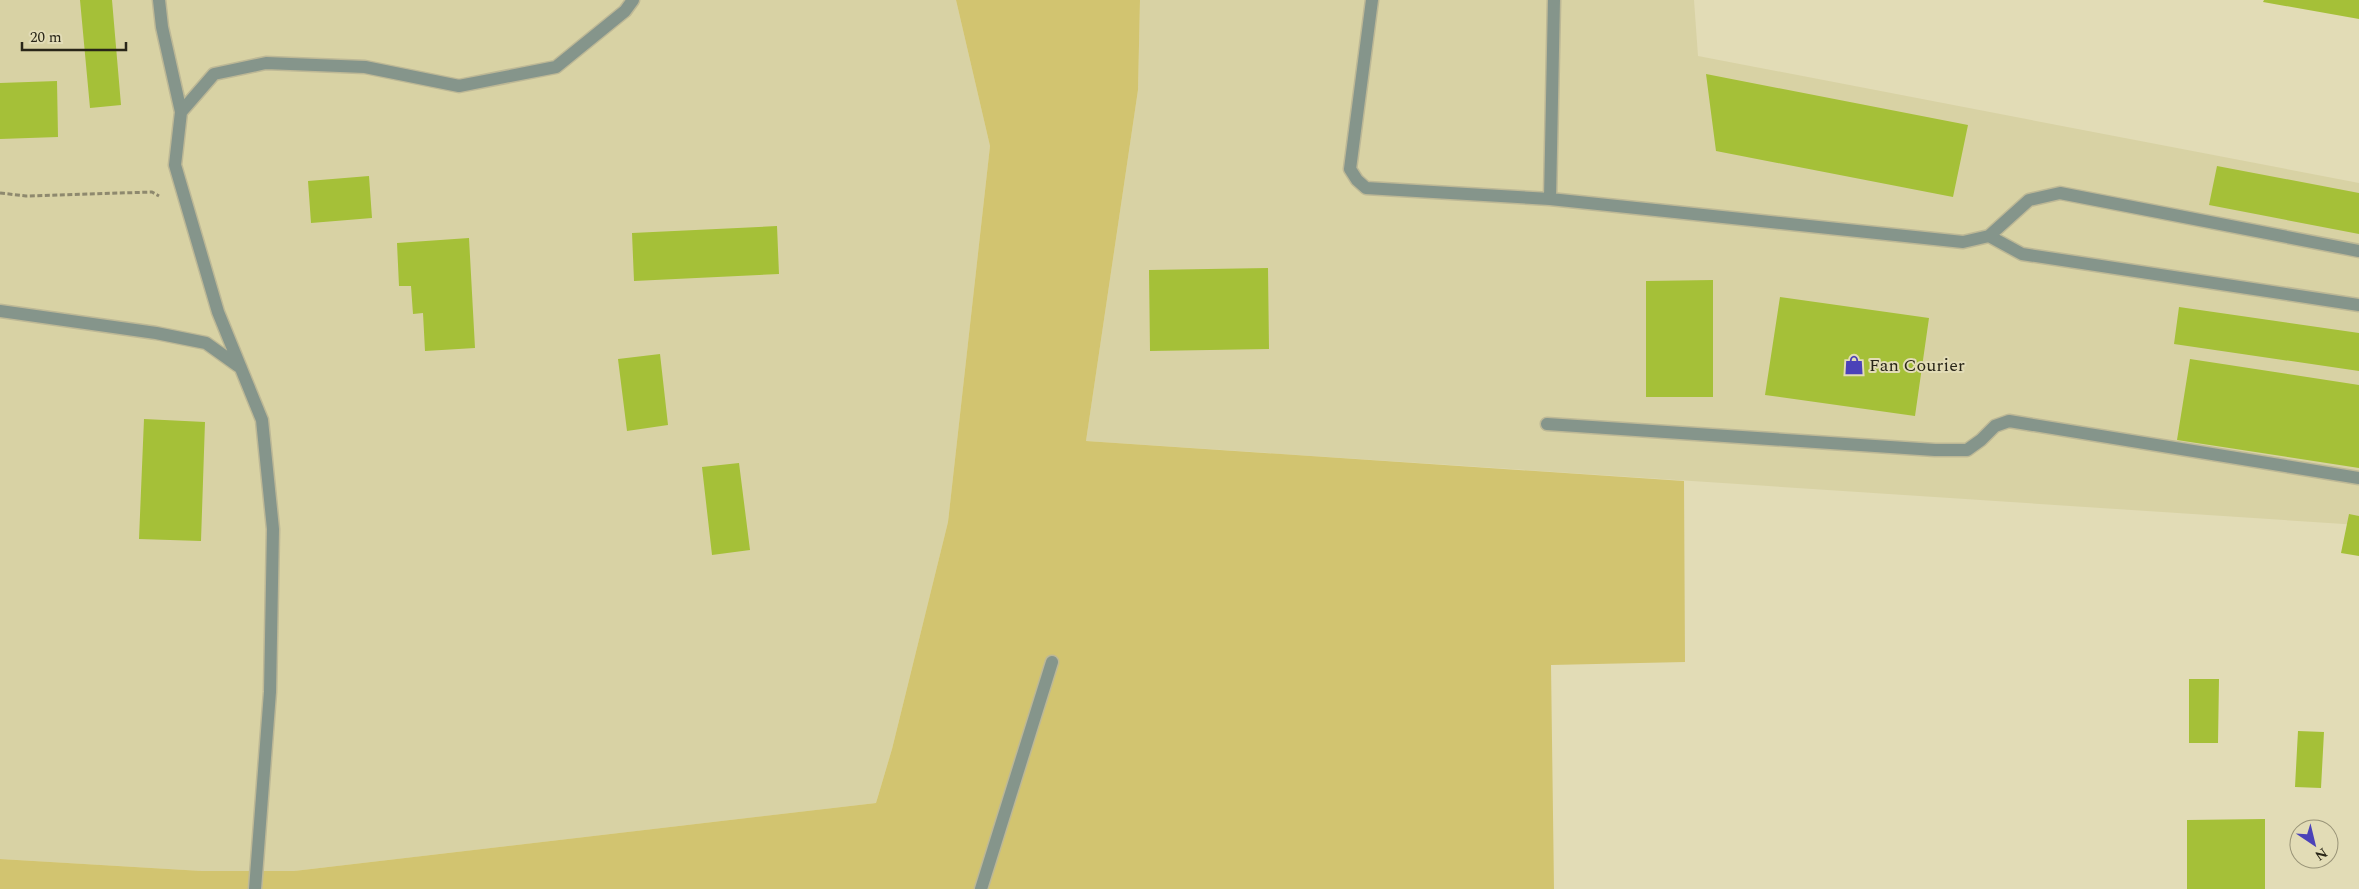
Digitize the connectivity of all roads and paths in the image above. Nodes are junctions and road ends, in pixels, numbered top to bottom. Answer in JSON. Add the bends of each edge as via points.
{"nodes":[{"id":1,"x":159,"y":0,"type":"edge"},
{"id":2,"x":633,"y":0,"type":"edge"},
{"id":3,"x":1372,"y":0,"type":"edge"},
{"id":4,"x":1554,"y":0,"type":"edge"},
{"id":5,"x":181,"y":112,"type":"junction"},
{"id":6,"x":0,"y":193,"type":"edge"},
{"id":7,"x":1550,"y":199,"type":"junction"},
{"id":8,"x":189,"y":215,"type":"junction"},
{"id":9,"x":1989,"y":236,"type":"junction"},
{"id":10,"x":2359,"y":250,"type":"edge"},
{"id":11,"x":2359,"y":306,"type":"edge"},
{"id":12,"x":0,"y":311,"type":"edge"},
{"id":13,"x":241,"y":368,"type":"junction"},
{"id":14,"x":1547,"y":424,"type":"dead end"},
{"id":15,"x":2359,"y":478,"type":"edge"},
{"id":16,"x":1052,"y":662,"type":"dead end"},
{"id":17,"x":256,"y":889,"type":"edge"},
{"id":18,"x":981,"y":889,"type":"edge"}],
"edges":[{"from":1,"to":5,"type":"lane"},
{"from":2,"to":5,"type":"lane","via":[[625,11],[556,67],[459,86],[365,67],[266,62],[214,74]]},
{"from":3,"to":7,"type":"lane","via":[[1350,168],[1357,180],[1366,188]]},
{"from":4,"to":7,"type":"lane"},
{"from":5,"to":8,"type":"lane","via":[[175,165]]},
{"from":6,"to":8,"type":"path","via":[[26,196],[152,192]]},
{"from":7,"to":9,"type":"lane","via":[[1963,242]]},
{"from":8,"to":13,"type":"lane","via":[[218,312]]},
{"from":9,"to":10,"type":"lane","via":[[2029,200],[2060,193]]},
{"from":9,"to":11,"type":"lane","via":[[2022,254]]},
{"from":12,"to":13,"type":"lane","via":[[206,343]]},
{"from":13,"to":17,"type":"lane","via":[[262,420],[273,529],[270,692]]},
{"from":14,"to":15,"type":"lane","via":[[1967,450],[1995,426],[2010,420]]},
{"from":16,"to":18,"type":"lane"}]}
